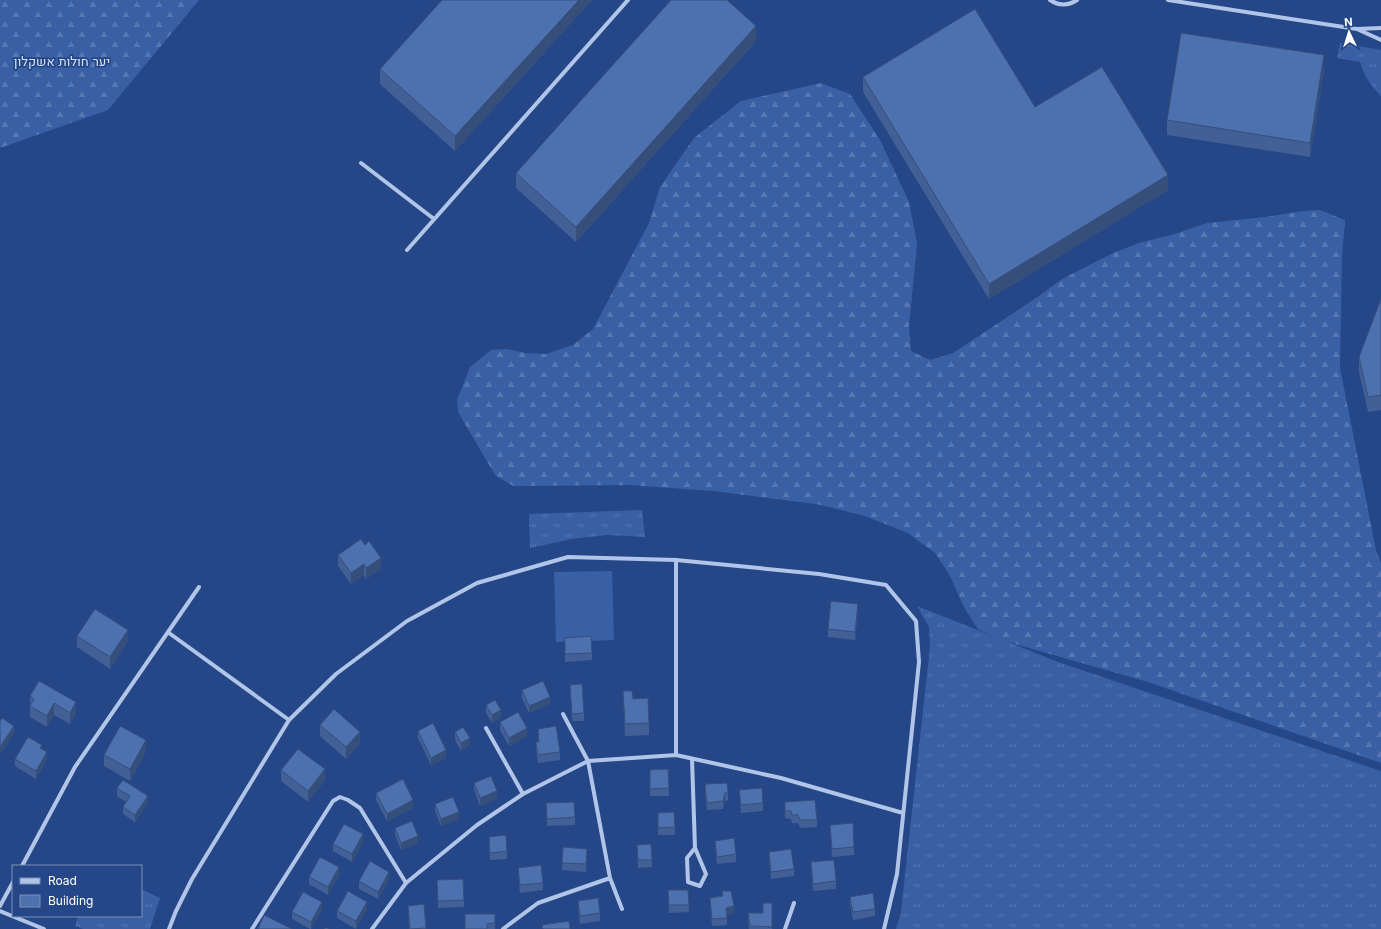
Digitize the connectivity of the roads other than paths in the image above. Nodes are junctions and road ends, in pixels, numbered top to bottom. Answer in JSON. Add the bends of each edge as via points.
{"nodes":[{"id":1,"x":628,"y":0,"type":"edge"},
{"id":2,"x":1050,"y":0,"type":"edge"},
{"id":3,"x":1077,"y":0,"type":"edge"},
{"id":4,"x":1168,"y":0,"type":"edge"},
{"id":5,"x":1381,"y":28,"type":"edge"},
{"id":6,"x":1357,"y":29,"type":"junction"},
{"id":7,"x":1381,"y":40,"type":"edge"},
{"id":8,"x":361,"y":164,"type":"dead end"},
{"id":9,"x":434,"y":219,"type":"junction"},
{"id":10,"x":407,"y":250,"type":"dead end"},
{"id":11,"x":676,"y":560,"type":"junction"},
{"id":12,"x":199,"y":587,"type":"dead end"},
{"id":13,"x":168,"y":633,"type":"junction"},
{"id":14,"x":563,"y":714,"type":"dead end"},
{"id":15,"x":289,"y":720,"type":"junction"},
{"id":16,"x":486,"y":728,"type":"dead end"},
{"id":17,"x":676,"y":755,"type":"junction"},
{"id":18,"x":692,"y":759,"type":"junction"},
{"id":19,"x":588,"y":761,"type":"junction"},
{"id":20,"x":522,"y":794,"type":"junction"},
{"id":21,"x":903,"y":813,"type":"junction"},
{"id":22,"x":695,"y":848,"type":"junction"},
{"id":23,"x":23,"y":865,"type":"edge"},
{"id":24,"x":610,"y":878,"type":"junction"},
{"id":25,"x":406,"y":883,"type":"junction"},
{"id":26,"x":12,"y":884,"type":"edge"},
{"id":27,"x":794,"y":903,"type":"dead end"},
{"id":28,"x":0,"y":906,"type":"edge"},
{"id":29,"x":622,"y":909,"type":"dead end"},
{"id":30,"x":0,"y":911,"type":"edge"},
{"id":31,"x":12,"y":916,"type":"edge"},
{"id":32,"x":15,"y":917,"type":"edge"},
{"id":33,"x":44,"y":929,"type":"edge"},
{"id":34,"x":169,"y":929,"type":"edge"},
{"id":35,"x":252,"y":929,"type":"edge"},
{"id":36,"x":372,"y":929,"type":"edge"},
{"id":37,"x":503,"y":929,"type":"edge"},
{"id":38,"x":785,"y":929,"type":"edge"},
{"id":39,"x":884,"y":929,"type":"edge"}],
"edges":[{"from":1,"to":9,"type":"street"},
{"from":2,"to":3,"type":"street","via":[[1061,5]]},
{"from":4,"to":6,"type":"street"},
{"from":5,"to":6,"type":"street"},
{"from":6,"to":7,"type":"street"},
{"from":8,"to":9,"type":"street"},
{"from":9,"to":10,"type":"street"},
{"from":11,"to":15,"type":"street","via":[[568,557],[477,583],[407,621],[336,674]]},
{"from":11,"to":17,"type":"street"},
{"from":11,"to":21,"type":"street","via":[[819,574],[886,585],[916,621],[919,662]]},
{"from":12,"to":13,"type":"street"},
{"from":13,"to":15,"type":"street"},
{"from":13,"to":23,"type":"street","via":[[75,767]]},
{"from":14,"to":19,"type":"street"},
{"from":15,"to":34,"type":"street","via":[[192,879]]},
{"from":16,"to":20,"type":"street"},
{"from":17,"to":18,"type":"street"},
{"from":17,"to":19,"type":"street"},
{"from":18,"to":21,"type":"street","via":[[781,778]]},
{"from":18,"to":22,"type":"street"},
{"from":19,"to":20,"type":"street"},
{"from":19,"to":24,"type":"street"},
{"from":20,"to":25,"type":"street","via":[[477,825]]},
{"from":21,"to":39,"type":"street","via":[[897,874]]},
{"from":22,"to":22,"type":"street","via":[[687,858],[688,882],[700,886],[706,874]]},
{"from":24,"to":29,"type":"street"},
{"from":24,"to":37,"type":"street","via":[[538,903]]},
{"from":25,"to":35,"type":"street","via":[[360,808],[340,797],[333,801]]},
{"from":25,"to":36,"type":"street"},
{"from":26,"to":28,"type":"street"},
{"from":27,"to":38,"type":"street"},
{"from":30,"to":31,"type":"street"},
{"from":32,"to":33,"type":"street"}]}
